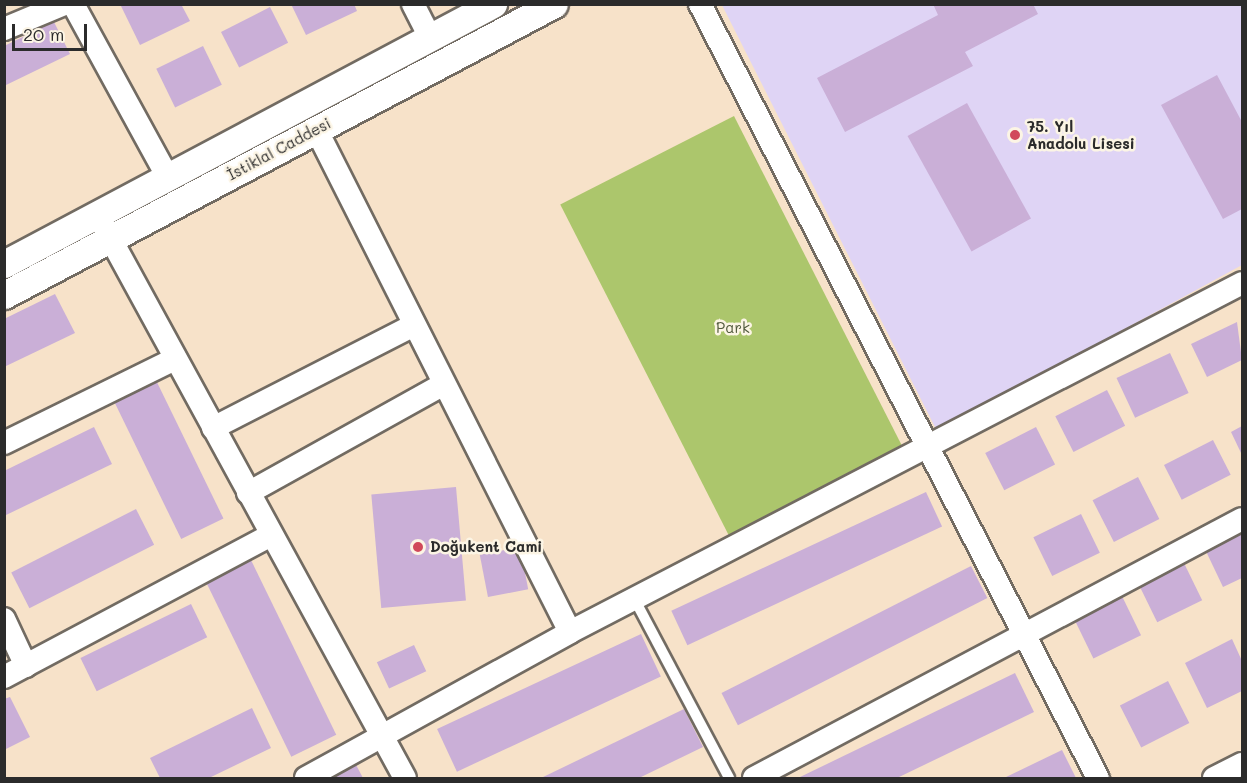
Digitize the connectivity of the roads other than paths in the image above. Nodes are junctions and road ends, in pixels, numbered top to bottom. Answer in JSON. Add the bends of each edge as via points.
{"nodes":[{"id":1,"x":64,"y":4,"type":"edge"},
{"id":2,"x":73,"y":4,"type":"edge"},
{"id":3,"x":413,"y":4,"type":"edge"},
{"id":4,"x":493,"y":4,"type":"edge"},
{"id":5,"x":554,"y":4,"type":"edge"},
{"id":6,"x":700,"y":4,"type":"edge"},
{"id":7,"x":4,"y":29,"type":"edge"},
{"id":8,"x":430,"y":37,"type":"junction"},
{"id":9,"x":316,"y":129,"type":"junction"},
{"id":10,"x":167,"y":176,"type":"junction"},
{"id":11,"x":98,"y":214,"type":"junction"},
{"id":12,"x":109,"y":238,"type":"junction"},
{"id":13,"x":4,"y":264,"type":"edge"},
{"id":14,"x":1242,"y":283,"type":"edge"},
{"id":15,"x":4,"y":295,"type":"edge"},
{"id":16,"x":414,"y":325,"type":"junction"},
{"id":17,"x":175,"y":359,"type":"junction"},
{"id":18,"x":444,"y":384,"type":"junction"},
{"id":19,"x":213,"y":428,"type":"junction"},
{"id":20,"x":4,"y":443,"type":"edge"},
{"id":21,"x":926,"y":449,"type":"junction"},
{"id":22,"x":248,"y":493,"type":"junction"},
{"id":23,"x":1242,"y":519,"type":"edge"},
{"id":24,"x":271,"y":534,"type":"junction"},
{"id":25,"x":636,"y":602,"type":"junction"},
{"id":26,"x":4,"y":619,"type":"edge"},
{"id":27,"x":570,"y":632,"type":"junction"},
{"id":28,"x":1022,"y":634,"type":"junction"},
{"id":29,"x":27,"y":666,"type":"junction"},
{"id":30,"x":4,"y":677,"type":"edge"},
{"id":31,"x":383,"y":736,"type":"junction"},
{"id":32,"x":1242,"y":764,"type":"edge"},
{"id":33,"x":306,"y":778,"type":"edge"},
{"id":34,"x":405,"y":778,"type":"edge"},
{"id":35,"x":729,"y":778,"type":"edge"},
{"id":36,"x":754,"y":778,"type":"edge"},
{"id":37,"x":1098,"y":778,"type":"edge"},
{"id":38,"x":1214,"y":778,"type":"edge"}],
"edges":[{"from":1,"to":7,"type":"street"},
{"from":2,"to":10,"type":"street"},
{"from":3,"to":8,"type":"street"},
{"from":4,"to":8,"type":"street","name":"İstiklal Caddesi"},
{"from":5,"to":9,"type":"street","name":"İstiklal Caddesi"},
{"from":6,"to":21,"type":"street"},
{"from":8,"to":10,"type":"street","name":"İstiklal Caddesi"},
{"from":9,"to":12,"type":"street","name":"İstiklal Caddesi"},
{"from":9,"to":16,"type":"street"},
{"from":10,"to":11,"type":"street","name":"İstiklal Caddesi"},
{"from":11,"to":12,"type":"street"},
{"from":11,"to":13,"type":"street","name":"İstiklal Caddesi"},
{"from":12,"to":15,"type":"street","name":"İstiklal Caddesi"},
{"from":12,"to":17,"type":"street"},
{"from":14,"to":21,"type":"street"},
{"from":16,"to":18,"type":"street"},
{"from":16,"to":19,"type":"street"},
{"from":17,"to":19,"type":"street"},
{"from":17,"to":20,"type":"street"},
{"from":18,"to":22,"type":"street"},
{"from":18,"to":27,"type":"street"},
{"from":19,"to":22,"type":"street"},
{"from":21,"to":25,"type":"street"},
{"from":21,"to":28,"type":"street"},
{"from":22,"to":24,"type":"street"},
{"from":23,"to":28,"type":"street"},
{"from":24,"to":29,"type":"street"},
{"from":24,"to":31,"type":"street"},
{"from":25,"to":27,"type":"street"},
{"from":25,"to":35,"type":"lane"},
{"from":26,"to":29,"type":"street"},
{"from":27,"to":31,"type":"street"},
{"from":28,"to":36,"type":"street"},
{"from":28,"to":37,"type":"street"},
{"from":29,"to":30,"type":"street"},
{"from":31,"to":33,"type":"street"},
{"from":31,"to":34,"type":"street"},
{"from":32,"to":38,"type":"street"}]}
